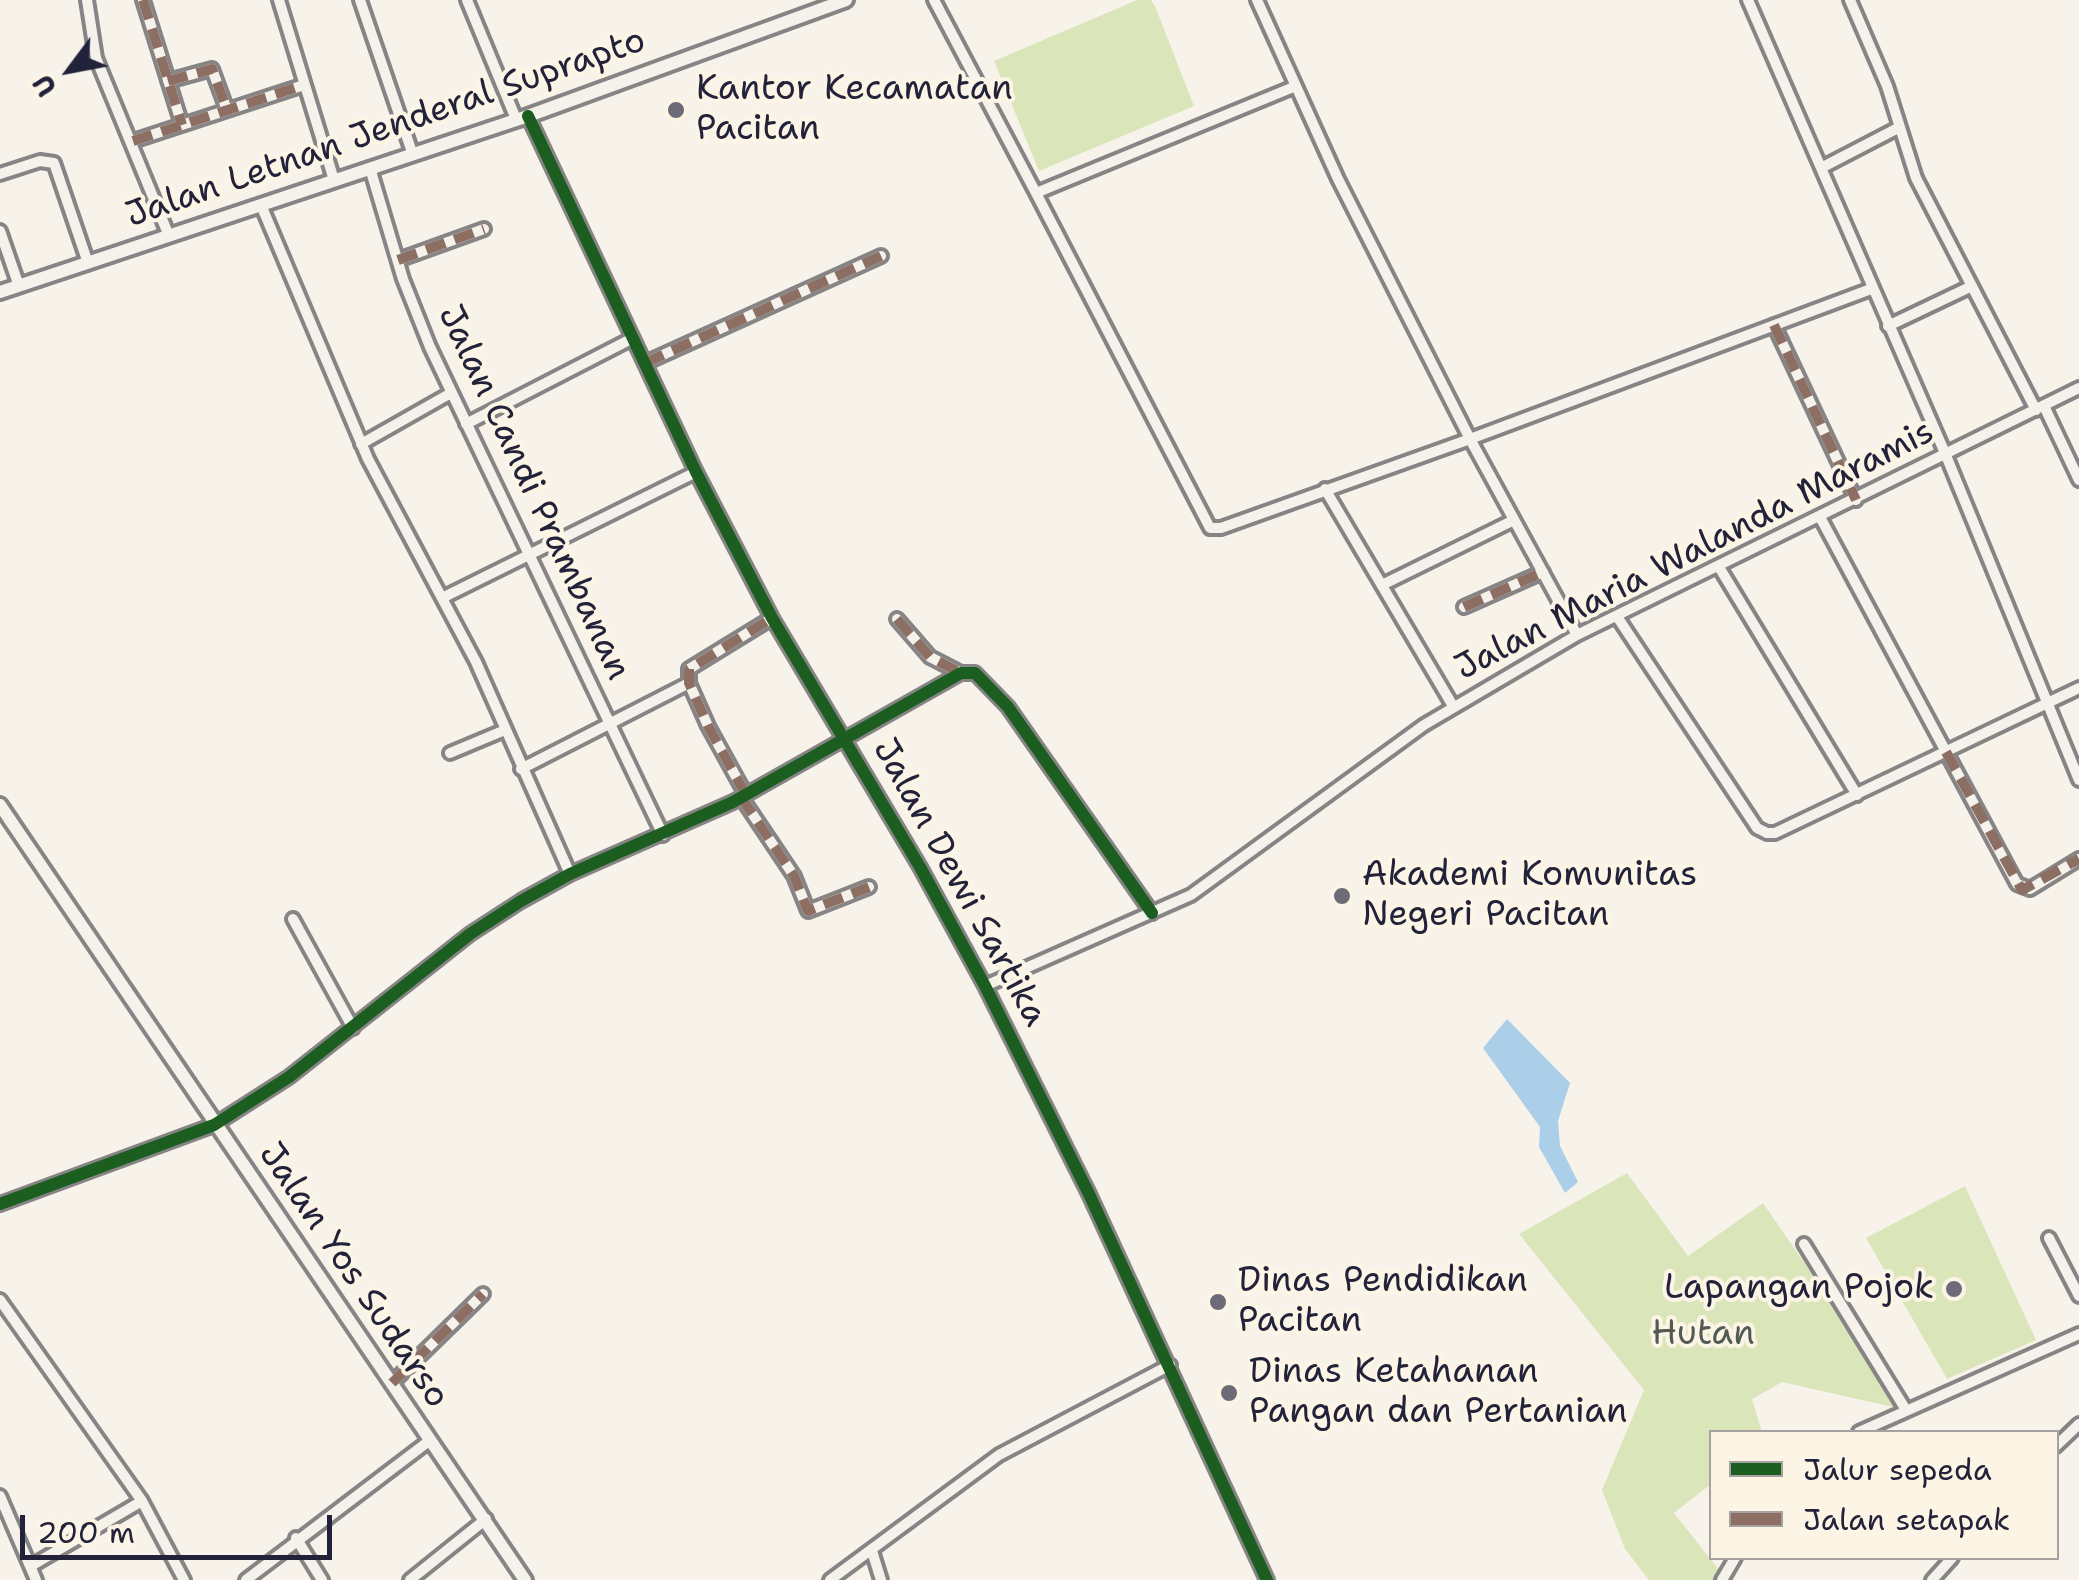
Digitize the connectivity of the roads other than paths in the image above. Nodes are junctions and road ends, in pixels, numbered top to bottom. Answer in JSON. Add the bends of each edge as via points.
{"nodes":[{"id":1,"x":87,"y":0,"type":"edge"},
{"id":2,"x":143,"y":0,"type":"edge"},
{"id":3,"x":279,"y":0,"type":"edge"},
{"id":4,"x":360,"y":0,"type":"edge"},
{"id":5,"x":467,"y":0,"type":"edge"},
{"id":6,"x":846,"y":0,"type":"edge"},
{"id":7,"x":934,"y":0,"type":"edge"},
{"id":8,"x":1257,"y":0,"type":"edge"},
{"id":9,"x":1748,"y":0,"type":"edge"},
{"id":10,"x":1850,"y":0,"type":"edge"},
{"id":11,"x":168,"y":81,"type":"junction"},
{"id":12,"x":304,"y":85,"type":"junction"},
{"id":13,"x":1296,"y":86,"type":"junction"},
{"id":14,"x":227,"y":110,"type":"junction"},
{"id":15,"x":522,"y":118,"type":"junction"},
{"id":16,"x":182,"y":125,"type":"junction"},
{"id":17,"x":1898,"y":128,"type":"junction"},
{"id":18,"x":133,"y":141,"type":"junction"},
{"id":19,"x":413,"y":155,"type":"junction"},
{"id":20,"x":370,"y":168,"type":"junction"},
{"id":21,"x":1821,"y":168,"type":"junction"},
{"id":22,"x":331,"y":172,"type":"junction"},
{"id":23,"x":0,"y":174,"type":"edge"},
{"id":24,"x":1036,"y":193,"type":"junction"},
{"id":25,"x":261,"y":205,"type":"junction"},
{"id":26,"x":484,"y":229,"type":"dead end"},
{"id":27,"x":0,"y":231,"type":"edge"},
{"id":28,"x":169,"y":236,"type":"junction"},
{"id":29,"x":881,"y":256,"type":"dead end"},
{"id":30,"x":398,"y":260,"type":"junction"},
{"id":31,"x":88,"y":262,"type":"junction"},
{"id":32,"x":19,"y":286,"type":"junction"},
{"id":33,"x":1972,"y":286,"type":"junction"},
{"id":34,"x":1872,"y":288,"type":"junction"},
{"id":35,"x":0,"y":292,"type":"edge"},
{"id":36,"x":1774,"y":325,"type":"junction"},
{"id":37,"x":1888,"y":326,"type":"junction"},
{"id":38,"x":632,"y":338,"type":"junction"},
{"id":39,"x":645,"y":363,"type":"junction"},
{"id":40,"x":2079,"y":388,"type":"edge"},
{"id":41,"x":451,"y":393,"type":"junction"},
{"id":42,"x":2040,"y":408,"type":"junction"},
{"id":43,"x":466,"y":424,"type":"junction"},
{"id":44,"x":1470,"y":439,"type":"junction"},
{"id":45,"x":361,"y":444,"type":"junction"},
{"id":46,"x":1945,"y":453,"type":"junction"},
{"id":47,"x":696,"y":472,"type":"junction"},
{"id":48,"x":2079,"y":480,"type":"edge"},
{"id":49,"x":1326,"y":488,"type":"junction"},
{"id":50,"x":1856,"y":500,"type":"junction"},
{"id":51,"x":1820,"y":517,"type":"junction"},
{"id":52,"x":1514,"y":520,"type":"junction"},
{"id":53,"x":530,"y":555,"type":"junction"},
{"id":54,"x":1719,"y":568,"type":"junction"},
{"id":55,"x":1542,"y":572,"type":"junction"},
{"id":56,"x":1382,"y":585,"type":"junction"},
{"id":57,"x":442,"y":598,"type":"junction"},
{"id":58,"x":1464,"y":607,"type":"dead end"},
{"id":59,"x":772,"y":618,"type":"junction"},
{"id":60,"x":896,"y":618,"type":"dead end"},
{"id":61,"x":1618,"y":618,"type":"junction"},
{"id":62,"x":1577,"y":636,"type":"junction"},
{"id":63,"x":961,"y":673,"type":"junction"},
{"id":64,"x":689,"y":683,"type":"junction"},
{"id":65,"x":2079,"y":688,"type":"edge"},
{"id":66,"x":2048,"y":704,"type":"junction"},
{"id":67,"x":1453,"y":706,"type":"junction"},
{"id":68,"x":610,"y":720,"type":"junction"},
{"id":69,"x":505,"y":730,"type":"junction"},
{"id":70,"x":846,"y":739,"type":"junction"},
{"id":71,"x":1946,"y":752,"type":"junction"},
{"id":72,"x":450,"y":753,"type":"dead end"},
{"id":73,"x":521,"y":769,"type":"junction"},
{"id":74,"x":2079,"y":780,"type":"edge"},
{"id":75,"x":1857,"y":794,"type":"junction"},
{"id":76,"x":744,"y":796,"type":"junction"},
{"id":77,"x":0,"y":804,"type":"edge"},
{"id":78,"x":663,"y":835,"type":"junction"},
{"id":79,"x":2079,"y":859,"type":"edge"},
{"id":80,"x":570,"y":874,"type":"junction"},
{"id":81,"x":870,"y":887,"type":"dead end"},
{"id":82,"x":1152,"y":913,"type":"junction"},
{"id":83,"x":293,"y":919,"type":"dead end"},
{"id":84,"x":984,"y":986,"type":"junction"},
{"id":85,"x":353,"y":1028,"type":"junction"},
{"id":86,"x":214,"y":1125,"type":"junction"},
{"id":87,"x":0,"y":1204,"type":"edge"},
{"id":88,"x":2049,"y":1238,"type":"dead end"},
{"id":89,"x":1804,"y":1244,"type":"dead end"},
{"id":90,"x":483,"y":1294,"type":"dead end"},
{"id":91,"x":2079,"y":1296,"type":"edge"},
{"id":92,"x":0,"y":1300,"type":"edge"},
{"id":93,"x":2079,"y":1334,"type":"edge"},
{"id":94,"x":1170,"y":1366,"type":"junction"},
{"id":95,"x":392,"y":1383,"type":"junction"},
{"id":96,"x":1906,"y":1410,"type":"junction"},
{"id":97,"x":2079,"y":1424,"type":"edge"},
{"id":98,"x":1863,"y":1430,"type":"edge"},
{"id":99,"x":429,"y":1440,"type":"junction"},
{"id":100,"x":2059,"y":1443,"type":"edge"},
{"id":101,"x":0,"y":1496,"type":"edge"},
{"id":102,"x":142,"y":1501,"type":"junction"},
{"id":103,"x":486,"y":1519,"type":"junction"},
{"id":104,"x":296,"y":1538,"type":"junction"},
{"id":105,"x":872,"y":1551,"type":"junction"},
{"id":106,"x":31,"y":1566,"type":"junction"},
{"id":107,"x":1945,"y":1574,"type":"edge"},
{"id":108,"x":254,"y":1578,"type":"edge"},
{"id":109,"x":36,"y":1580,"type":"edge"},
{"id":110,"x":184,"y":1580,"type":"edge"},
{"id":111,"x":322,"y":1580,"type":"edge"},
{"id":112,"x":410,"y":1580,"type":"edge"},
{"id":113,"x":525,"y":1580,"type":"edge"},
{"id":114,"x":830,"y":1580,"type":"edge"},
{"id":115,"x":881,"y":1580,"type":"edge"},
{"id":116,"x":1267,"y":1580,"type":"edge"},
{"id":117,"x":1932,"y":1580,"type":"edge"}],
"edges":[{"from":1,"to":18,"type":"street","via":[[96,58]]},
{"from":2,"to":11,"type":"street"},
{"from":3,"to":12,"type":"street"},
{"from":4,"to":19,"type":"street"},
{"from":5,"to":15,"type":"street","name":"Jalan Dewi Sartika"},
{"from":6,"to":15,"type":"main road","name":"Jalan Letnan Jenderal Suprapto"},
{"from":7,"to":24,"type":"street"},
{"from":8,"to":13,"type":"street"},
{"from":9,"to":21,"type":"street"},
{"from":10,"to":17,"type":"street"},
{"from":11,"to":14,"type":"street","via":[[212,69]]},
{"from":11,"to":16,"type":"street"},
{"from":12,"to":14,"type":"street"},
{"from":12,"to":22,"type":"street"},
{"from":13,"to":24,"type":"street"},
{"from":13,"to":44,"type":"street"},
{"from":14,"to":16,"type":"street"},
{"from":15,"to":19,"type":"main road","name":"Jalan Letnan Jenderal Suprapto"},
{"from":15,"to":38,"type":"street","name":"Jalan Dewi Sartika"},
{"from":16,"to":18,"type":"street"},
{"from":17,"to":21,"type":"street"},
{"from":17,"to":33,"type":"street"},
{"from":18,"to":28,"type":"street"},
{"from":19,"to":20,"type":"main road","name":"Jalan Letnan Jenderal Suprapto"},
{"from":20,"to":22,"type":"main road","name":"Jalan Letnan Jenderal Suprapto"},
{"from":20,"to":30,"type":"street","name":"Jalan Candi Prambanan"},
{"from":21,"to":34,"type":"street"},
{"from":22,"to":25,"type":"main road","name":"Jalan Letnan Jenderal Suprapto"},
{"from":23,"to":31,"type":"street","via":[[54,163]]},
{"from":24,"to":49,"type":"street","via":[[1210,528]]},
{"from":25,"to":28,"type":"main road","name":"Jalan Letnan Jenderal Suprapto"},
{"from":25,"to":45,"type":"street"},
{"from":26,"to":30,"type":"street"},
{"from":27,"to":32,"type":"street"},
{"from":28,"to":31,"type":"main road","name":"Jalan Letnan Jenderal Suprapto"},
{"from":29,"to":39,"type":"street"},
{"from":30,"to":41,"type":"street","name":"Jalan Candi Prambanan"},
{"from":31,"to":32,"type":"main road","name":"Jalan Letnan Jenderal Suprapto"},
{"from":32,"to":35,"type":"main road","name":"Jalan Letnan Jenderal Suprapto"},
{"from":33,"to":37,"type":"street"},
{"from":33,"to":42,"type":"street"},
{"from":34,"to":36,"type":"street"},
{"from":34,"to":37,"type":"street"},
{"from":36,"to":44,"type":"street"},
{"from":36,"to":50,"type":"street"},
{"from":37,"to":46,"type":"street"},
{"from":38,"to":39,"type":"street","name":"Jalan Dewi Sartika"},
{"from":38,"to":43,"type":"street"},
{"from":39,"to":47,"type":"street","name":"Jalan Dewi Sartika"},
{"from":40,"to":42,"type":"street","name":"Jalan Maria Walanda Maramis"},
{"from":41,"to":43,"type":"street","name":"Jalan Candi Prambanan"},
{"from":41,"to":45,"type":"street"},
{"from":42,"to":46,"type":"street","name":"Jalan Maria Walanda Maramis"},
{"from":42,"to":48,"type":"street"},
{"from":43,"to":53,"type":"street","name":"Jalan Candi Prambanan"},
{"from":44,"to":49,"type":"street"},
{"from":44,"to":52,"type":"street"},
{"from":45,"to":57,"type":"street"},
{"from":46,"to":50,"type":"street","name":"Jalan Maria Walanda Maramis"},
{"from":46,"to":66,"type":"street"},
{"from":47,"to":53,"type":"street"},
{"from":47,"to":59,"type":"street","name":"Jalan Dewi Sartika"},
{"from":49,"to":56,"type":"street"},
{"from":50,"to":51,"type":"street","name":"Jalan Maria Walanda Maramis"},
{"from":51,"to":54,"type":"street","name":"Jalan Maria Walanda Maramis"},
{"from":51,"to":71,"type":"street"},
{"from":52,"to":55,"type":"street"},
{"from":52,"to":56,"type":"street"},
{"from":53,"to":57,"type":"street"},
{"from":53,"to":68,"type":"street","name":"Jalan Candi Prambanan"},
{"from":54,"to":61,"type":"street","name":"Jalan Maria Walanda Maramis"},
{"from":54,"to":75,"type":"street"},
{"from":55,"to":58,"type":"street"},
{"from":55,"to":62,"type":"street"},
{"from":56,"to":67,"type":"street"},
{"from":57,"to":69,"type":"street"},
{"from":59,"to":64,"type":"street","via":[[701,659],[690,669]]},
{"from":59,"to":70,"type":"street","name":"Jalan Dewi Sartika"},
{"from":60,"to":63,"type":"street","via":[[930,657]]},
{"from":61,"to":62,"type":"street","name":"Jalan Maria Walanda Maramis"},
{"from":61,"to":75,"type":"street","via":[[1757,828],[1775,834]]},
{"from":62,"to":67,"type":"street","name":"Jalan Maria Walanda Maramis"},
{"from":63,"to":70,"type":"street"},
{"from":63,"to":82,"type":"street","via":[[975,673],[1008,707]]},
{"from":64,"to":68,"type":"street"},
{"from":64,"to":76,"type":"street"},
{"from":65,"to":66,"type":"street"},
{"from":66,"to":71,"type":"street"},
{"from":66,"to":74,"type":"street"},
{"from":67,"to":82,"type":"street","name":"Jalan Maria Walanda Maramis","via":[[1230,870]]},
{"from":68,"to":73,"type":"street"},
{"from":68,"to":78,"type":"street","name":"Jalan Candi Prambanan"},
{"from":69,"to":72,"type":"street"},
{"from":69,"to":73,"type":"street"},
{"from":70,"to":76,"type":"street"},
{"from":70,"to":84,"type":"street","name":"Jalan Dewi Sartika"},
{"from":71,"to":75,"type":"street"},
{"from":71,"to":79,"type":"street","via":[[2022,890]]},
{"from":73,"to":80,"type":"street"},
{"from":76,"to":78,"type":"street"},
{"from":76,"to":81,"type":"street","via":[[808,911]]},
{"from":77,"to":86,"type":"main road","name":"Jalan Yos Sudarso"},
{"from":78,"to":80,"type":"street"},
{"from":80,"to":85,"type":"street","via":[[470,934]]},
{"from":82,"to":84,"type":"street","name":"Jalan Maria Walanda Maramis"},
{"from":83,"to":85,"type":"street"},
{"from":84,"to":94,"type":"street","name":"Jalan Dewi Sartika"},
{"from":85,"to":86,"type":"street"},
{"from":86,"to":87,"type":"street"},
{"from":86,"to":95,"type":"main road","name":"Jalan Yos Sudarso"},
{"from":88,"to":91,"type":"street"},
{"from":89,"to":96,"type":"street"},
{"from":90,"to":95,"type":"street"},
{"from":92,"to":102,"type":"street"},
{"from":93,"to":96,"type":"street"},
{"from":94,"to":105,"type":"street","via":[[999,1455]]},
{"from":94,"to":116,"type":"street","name":"Jalan Dewi Sartika"},
{"from":95,"to":99,"type":"main road","name":"Jalan Yos Sudarso"},
{"from":96,"to":98,"type":"street"},
{"from":97,"to":100,"type":"street"},
{"from":99,"to":103,"type":"main road","name":"Jalan Yos Sudarso"},
{"from":99,"to":104,"type":"street"},
{"from":101,"to":106,"type":"street"},
{"from":102,"to":106,"type":"street"},
{"from":102,"to":110,"type":"street"},
{"from":103,"to":112,"type":"street"},
{"from":103,"to":113,"type":"main road","name":"Jalan Yos Sudarso"},
{"from":104,"to":108,"type":"street"},
{"from":104,"to":111,"type":"street"},
{"from":105,"to":114,"type":"street"},
{"from":105,"to":115,"type":"street"},
{"from":106,"to":109,"type":"street"},
{"from":107,"to":117,"type":"street"}]}
